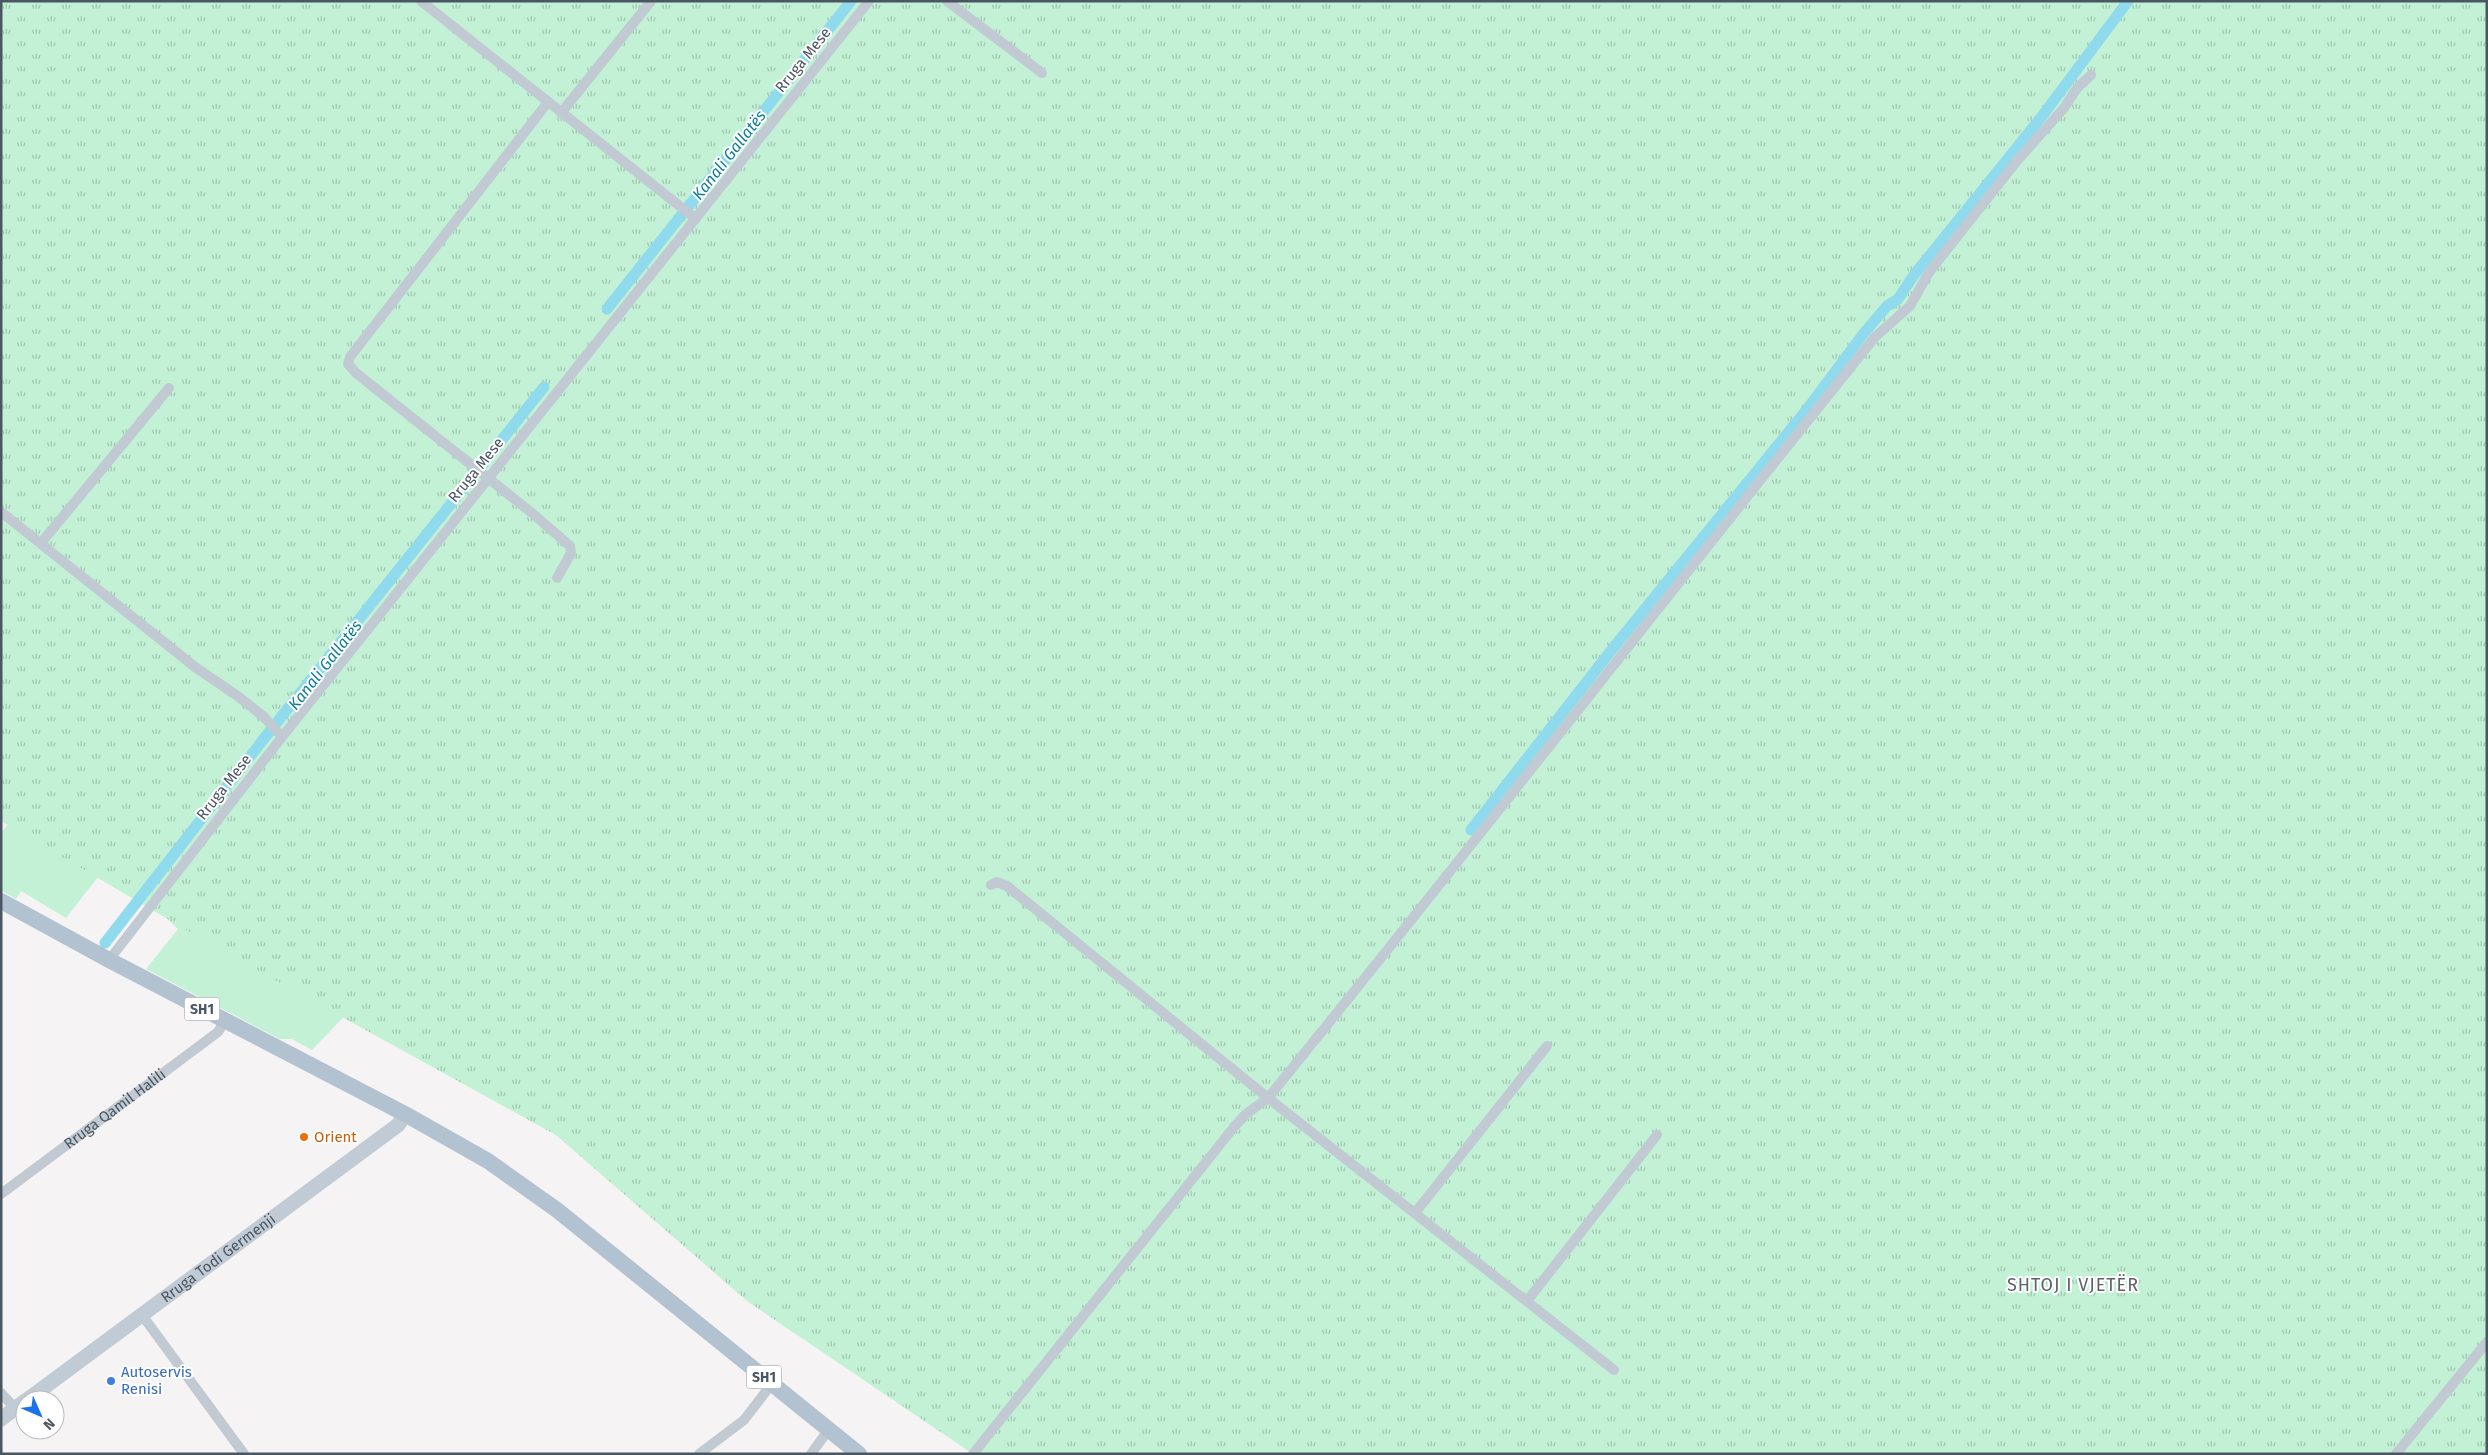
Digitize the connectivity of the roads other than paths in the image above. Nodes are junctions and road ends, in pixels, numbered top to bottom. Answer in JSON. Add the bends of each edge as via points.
{"nodes":[{"id":1,"x":422,"y":1,"type":"edge"},
{"id":2,"x":651,"y":1,"type":"edge"},
{"id":3,"x":869,"y":1,"type":"edge"},
{"id":4,"x":947,"y":1,"type":"edge"},
{"id":5,"x":1042,"y":73,"type":"dead end"},
{"id":6,"x":2091,"y":75,"type":"dead end"},
{"id":7,"x":548,"y":102,"type":"junction"},
{"id":8,"x":561,"y":113,"type":"junction"},
{"id":9,"x":692,"y":216,"type":"junction"},
{"id":10,"x":169,"y":388,"type":"dead end"},
{"id":11,"x":486,"y":477,"type":"junction"},
{"id":12,"x":1,"y":512,"type":"edge"},
{"id":13,"x":41,"y":543,"type":"junction"},
{"id":14,"x":557,"y":578,"type":"dead end"},
{"id":15,"x":280,"y":734,"type":"junction"},
{"id":16,"x":992,"y":886,"type":"dead end"},
{"id":17,"x":1,"y":901,"type":"edge"},
{"id":18,"x":109,"y":960,"type":"junction"},
{"id":19,"x":225,"y":1021,"type":"junction"},
{"id":20,"x":1547,"y":1046,"type":"dead end"},
{"id":21,"x":1268,"y":1098,"type":"junction"},
{"id":22,"x":405,"y":1114,"type":"junction"},
{"id":23,"x":1657,"y":1135,"type":"dead end"},
{"id":24,"x":1,"y":1194,"type":"edge"},
{"id":25,"x":1416,"y":1213,"type":"junction"},
{"id":26,"x":668,"y":1301,"type":"junction"},
{"id":27,"x":1527,"y":1301,"type":"junction"},
{"id":28,"x":142,"y":1315,"type":"junction"},
{"id":29,"x":2487,"y":1342,"type":"edge"},
{"id":30,"x":1614,"y":1370,"type":"dead end"},
{"id":31,"x":40,"y":1390,"type":"edge"},
{"id":32,"x":767,"y":1390,"type":"junction"},
{"id":33,"x":1,"y":1393,"type":"edge"},
{"id":34,"x":15,"y":1400,"type":"edge"},
{"id":35,"x":15,"y":1408,"type":"edge"},
{"id":36,"x":1,"y":1419,"type":"edge"},
{"id":37,"x":824,"y":1436,"type":"junction"},
{"id":38,"x":244,"y":1454,"type":"edge"},
{"id":39,"x":699,"y":1454,"type":"edge"},
{"id":40,"x":811,"y":1454,"type":"edge"},
{"id":41,"x":847,"y":1454,"type":"edge"},
{"id":42,"x":859,"y":1454,"type":"edge"},
{"id":43,"x":973,"y":1454,"type":"edge"},
{"id":44,"x":2396,"y":1454,"type":"edge"}],
"edges":[{"from":1,"to":7,"type":"street"},
{"from":2,"to":8,"type":"street"},
{"from":3,"to":9,"type":"street","name":"Rruga Mese"},
{"from":4,"to":5,"type":"street"},
{"from":6,"to":21,"type":"street","via":[[2077,88],[1936,263],[1910,306],[1869,345]]},
{"from":7,"to":8,"type":"street"},
{"from":7,"to":11,"type":"street","via":[[350,357],[348,364],[356,374]]},
{"from":8,"to":9,"type":"street"},
{"from":9,"to":11,"type":"street","name":"Rruga Mese"},
{"from":10,"to":13,"type":"street"},
{"from":11,"to":14,"type":"street","via":[[570,546],[570,553]]},
{"from":11,"to":15,"type":"street","name":"Rruga Mese"},
{"from":12,"to":13,"type":"street"},
{"from":13,"to":15,"type":"street","via":[[195,667],[221,682]]},
{"from":15,"to":18,"type":"street","name":"Rruga Mese"},
{"from":16,"to":21,"type":"street","via":[[997,882],[1007,886]]},
{"from":17,"to":18,"type":"main road","number":"SH1"},
{"from":18,"to":19,"type":"main road","number":"SH1"},
{"from":19,"to":22,"type":"main road","number":"SH1"},
{"from":19,"to":24,"type":"street","name":"Rruga Qamil Halili","via":[[218,1032]]},
{"from":20,"to":25,"type":"street"},
{"from":21,"to":25,"type":"street"},
{"from":21,"to":43,"type":"street","via":[[1234,1127]]},
{"from":22,"to":26,"type":"main road","number":"SH1","via":[[465,1147],[529,1190]]},
{"from":22,"to":28,"type":"street","name":"Rruga Todi Germenji","via":[[398,1125]]},
{"from":23,"to":27,"type":"street"},
{"from":25,"to":27,"type":"street"},
{"from":26,"to":32,"type":"main road","number":"SH1","via":[[696,1330]]},
{"from":26,"to":42,"type":"main road","number":"SH1","via":[[732,1349]]},
{"from":27,"to":30,"type":"street"},
{"from":28,"to":31,"type":"street","name":"Rruga Todi Germenji"},
{"from":28,"to":38,"type":"street"},
{"from":29,"to":44,"type":"street"},
{"from":32,"to":37,"type":"main road","number":"SH1"},
{"from":32,"to":39,"type":"street","via":[[744,1420]]},
{"from":33,"to":34,"type":"street"},
{"from":35,"to":36,"type":"street","name":"Rruga Todi Germenji"},
{"from":37,"to":40,"type":"street"},
{"from":37,"to":41,"type":"main road","number":"SH1"}]}
